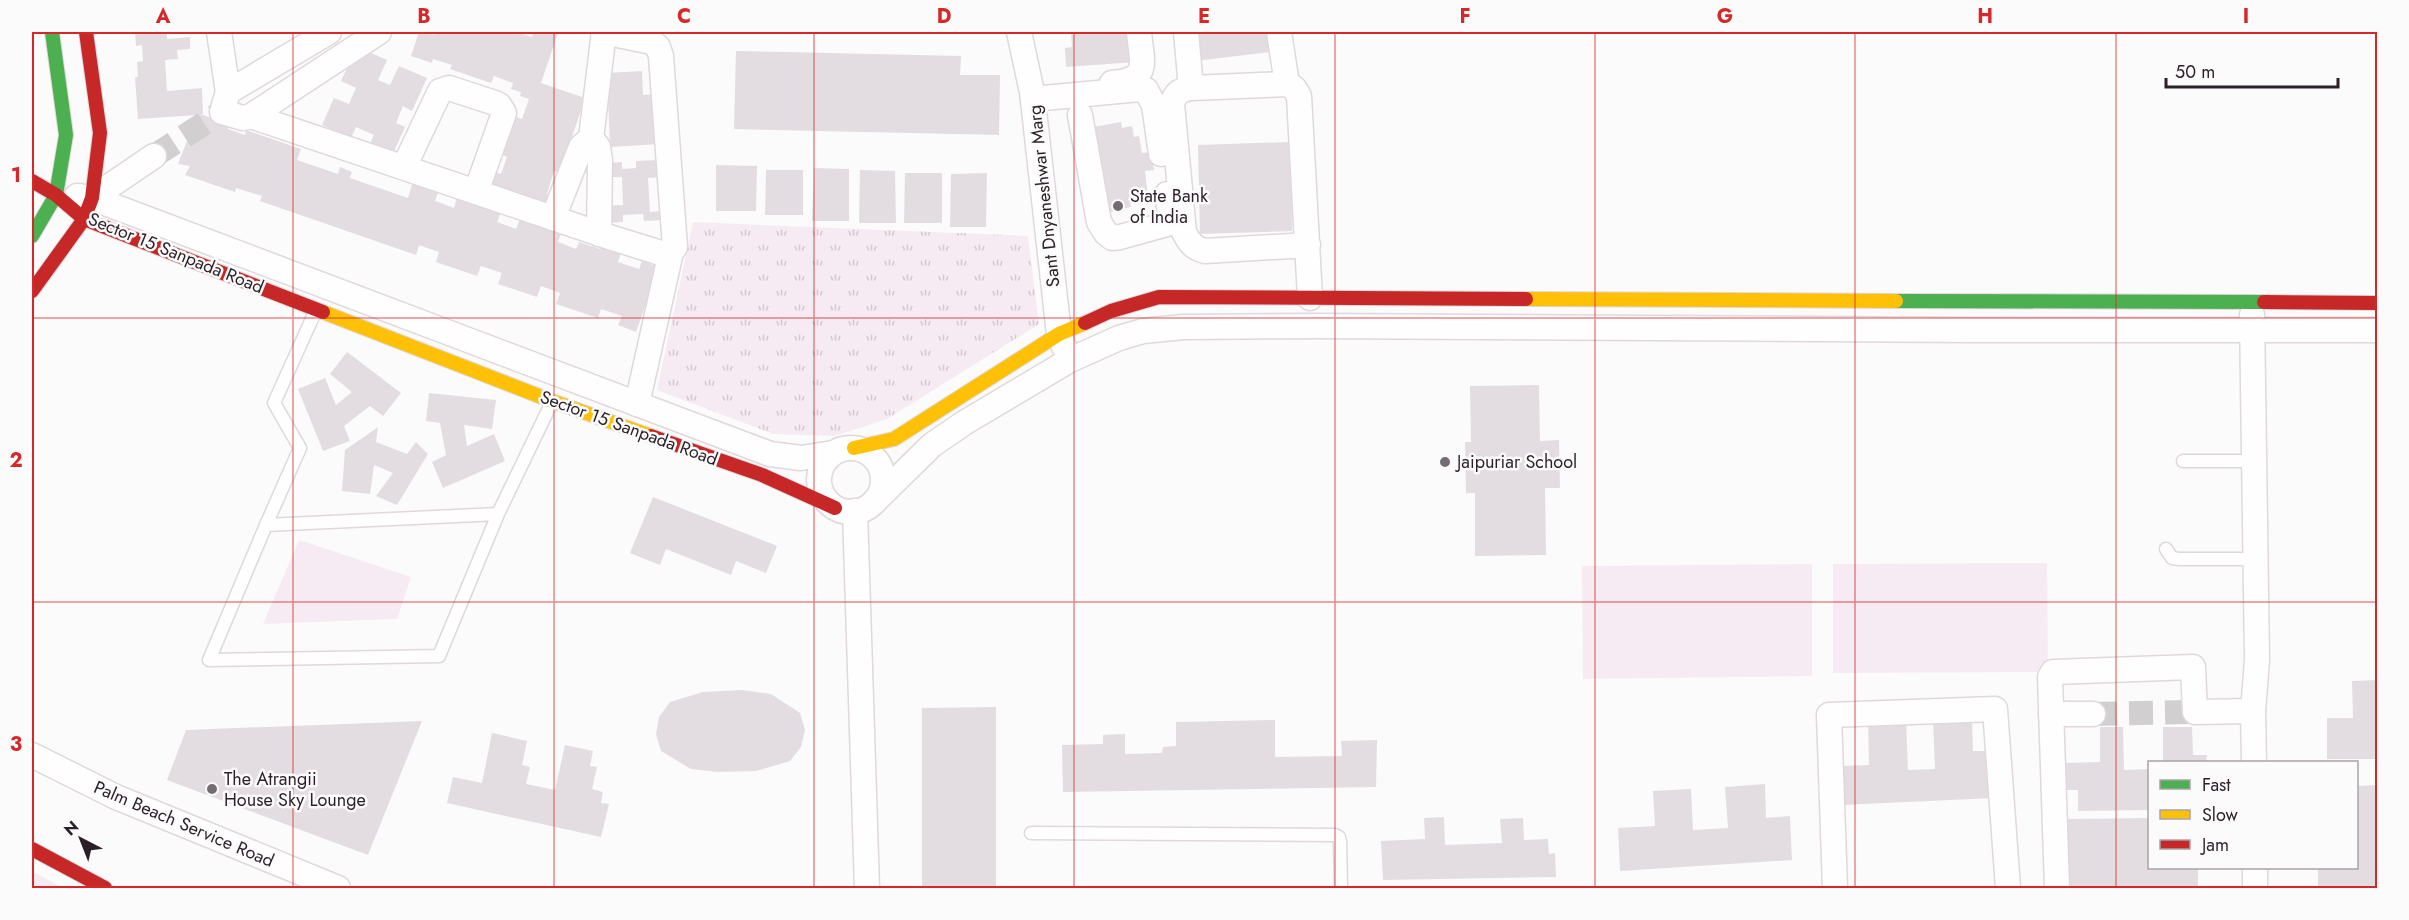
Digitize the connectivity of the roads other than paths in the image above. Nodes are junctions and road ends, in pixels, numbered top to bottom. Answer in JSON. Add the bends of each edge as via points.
{"nodes":[{"id":1,"x":52,"y":32,"type":"edge"},
{"id":2,"x":86,"y":32,"type":"edge"},
{"id":3,"x":219,"y":32,"type":"edge"},
{"id":4,"x":329,"y":32,"type":"edge"},
{"id":5,"x":379,"y":32,"type":"edge"},
{"id":6,"x":604,"y":32,"type":"edge"},
{"id":7,"x":1018,"y":32,"type":"edge"},
{"id":8,"x":1139,"y":32,"type":"edge"},
{"id":9,"x":1186,"y":32,"type":"edge"},
{"id":10,"x":1280,"y":32,"type":"edge"},
{"id":11,"x":1287,"y":84,"type":"junction"},
{"id":12,"x":1191,"y":88,"type":"junction"},
{"id":13,"x":228,"y":92,"type":"junction"},
{"id":14,"x":1032,"y":96,"type":"junction"},
{"id":15,"x":1080,"y":115,"type":"dead end"},
{"id":16,"x":251,"y":116,"type":"junction"},
{"id":17,"x":591,"y":138,"type":"junction"},
{"id":18,"x":154,"y":156,"type":"tunnel mouth"},
{"id":19,"x":404,"y":167,"type":"junction"},
{"id":20,"x":32,"y":181,"type":"edge"},
{"id":21,"x":476,"y":192,"type":"junction"},
{"id":22,"x":56,"y":195,"type":"junction"},
{"id":23,"x":88,"y":208,"type":"junction"},
{"id":24,"x":553,"y":218,"type":"junction"},
{"id":25,"x":599,"y":234,"type":"junction"},
{"id":26,"x":32,"y":236,"type":"edge"},
{"id":27,"x":1308,"y":245,"type":"junction"},
{"id":28,"x":671,"y":252,"type":"junction"},
{"id":29,"x":32,"y":291,"type":"edge"},
{"id":30,"x":1311,"y":298,"type":"junction"},
{"id":31,"x":2252,"y":303,"type":"junction"},
{"id":32,"x":2378,"y":303,"type":"edge"},
{"id":33,"x":316,"y":309,"type":"junction"},
{"id":34,"x":2252,"y":330,"type":"junction"},
{"id":35,"x":2378,"y":330,"type":"edge"},
{"id":36,"x":1059,"y":334,"type":"junction"},
{"id":37,"x":1070,"y":360,"type":"junction"},
{"id":38,"x":552,"y":401,"type":"junction"},
{"id":39,"x":637,"y":404,"type":"junction"},
{"id":40,"x":844,"y":450,"type":"junction"},
{"id":41,"x":2253,"y":461,"type":"junction"},
{"id":42,"x":2183,"y":462,"type":"dead end"},
{"id":43,"x":854,"y":507,"type":"junction"},
{"id":44,"x":498,"y":514,"type":"junction"},
{"id":45,"x":266,"y":525,"type":"junction"},
{"id":46,"x":2166,"y":549,"type":"dead end"},
{"id":47,"x":2256,"y":559,"type":"junction"},
{"id":48,"x":2253,"y":711,"type":"junction"},
{"id":49,"x":2051,"y":714,"type":"junction"},
{"id":50,"x":2093,"y":714,"type":"tunnel mouth"},
{"id":51,"x":32,"y":755,"type":"edge"},
{"id":52,"x":2254,"y":761,"type":"edge"},
{"id":53,"x":1031,"y":833,"type":"dead end"},
{"id":54,"x":32,"y":849,"type":"edge"},
{"id":55,"x":2255,"y":869,"type":"edge"},
{"id":56,"x":105,"y":888,"type":"edge"},
{"id":57,"x":338,"y":888,"type":"edge"},
{"id":58,"x":867,"y":888,"type":"edge"},
{"id":59,"x":1341,"y":888,"type":"edge"},
{"id":60,"x":1835,"y":888,"type":"edge"},
{"id":61,"x":2008,"y":888,"type":"edge"},
{"id":62,"x":2057,"y":888,"type":"edge"},
{"id":63,"x":2255,"y":888,"type":"edge"}],
"edges":[{"from":1,"to":22,"type":"street","via":[[66,135]]},
{"from":2,"to":23,"type":"street","via":[[100,133]]},
{"from":3,"to":13,"type":"street"},
{"from":4,"to":13,"type":"street"},
{"from":5,"to":16,"type":"street"},
{"from":6,"to":17,"type":"street"},
{"from":6,"to":28,"type":"street","via":[[652,42],[661,56],[675,247]]},
{"from":7,"to":14,"type":"street","name":"Sant Dnyaneshwar Marg"},
{"from":8,"to":14,"type":"street","via":[[1142,66],[1130,81]]},
{"from":9,"to":12,"type":"street"},
{"from":10,"to":11,"type":"street"},
{"from":11,"to":12,"type":"street"},
{"from":11,"to":27,"type":"street","via":[[1299,96]]},
{"from":12,"to":27,"type":"street","via":[[1182,89],[1172,104],[1184,232],[1189,242],[1205,251]]},
{"from":13,"to":16,"type":"street","via":[[222,112],[243,118]]},
{"from":14,"to":15,"type":"street","via":[[1146,90],[1154,105],[1171,220],[1167,224],[1120,237],[1112,238],[1106,233],[1099,222]]},
{"from":14,"to":36,"type":"street","name":"Sant Dnyaneshwar Marg"},
{"from":16,"to":19,"type":"street"},
{"from":17,"to":24,"type":"street","via":[[581,147]]},
{"from":17,"to":25,"type":"street","via":[[598,147],[600,160]]},
{"from":18,"to":23,"type":"street"},
{"from":19,"to":21,"type":"street"},
{"from":19,"to":21,"type":"street","via":[[440,91],[449,88],[495,103],[504,113]]},
{"from":20,"to":22,"type":"street"},
{"from":21,"to":24,"type":"street"},
{"from":22,"to":23,"type":"street","name":"Sector 15 Sanpada Road"},
{"from":22,"to":26,"type":"street"},
{"from":23,"to":29,"type":"street"},
{"from":23,"to":33,"type":"street","name":"Sector 15 Sanpada Road"},
{"from":23,"to":39,"type":"street","name":"Sector 15 Sanpada Road"},
{"from":24,"to":25,"type":"street"},
{"from":25,"to":28,"type":"street","via":[[664,254]]},
{"from":27,"to":30,"type":"street"},
{"from":28,"to":39,"type":"street"},
{"from":30,"to":31,"type":"street"},
{"from":30,"to":36,"type":"street","via":[[1159,297],[1111,311]]},
{"from":31,"to":32,"type":"street"},
{"from":31,"to":34,"type":"street"},
{"from":33,"to":38,"type":"street","name":"Sector 15 Sanpada Road"},
{"from":33,"to":45,"type":"lane","via":[[274,403],[300,448]]},
{"from":34,"to":35,"type":"street"},
{"from":34,"to":37,"type":"street","via":[[1184,327],[1143,331]]},
{"from":34,"to":41,"type":"street"},
{"from":36,"to":37,"type":"street","name":"Sant Dnyaneshwar Marg"},
{"from":36,"to":40,"type":"street","via":[[894,439]]},
{"from":37,"to":43,"type":"street","via":[[964,423]]},
{"from":38,"to":43,"type":"street","name":"Sector 15 Sanpada Road"},
{"from":38,"to":44,"type":"lane"},
{"from":39,"to":40,"type":"street","name":"Sector 15 Sanpada Road","via":[[770,454],[801,458]]},
{"from":40,"to":43,"type":"street","via":[[825,460],[819,481],[827,501]]},
{"from":40,"to":43,"type":"street","via":[[864,450],[873,456],[882,474],[883,484]]},
{"from":41,"to":42,"type":"lane"},
{"from":41,"to":47,"type":"street"},
{"from":43,"to":58,"type":"street"},
{"from":44,"to":45,"type":"lane"},
{"from":44,"to":45,"type":"lane","via":[[439,656],[209,660]]},
{"from":46,"to":47,"type":"lane","via":[[2179,560]]},
{"from":47,"to":48,"type":"street"},
{"from":48,"to":49,"type":"street","via":[[2195,712],[2193,667],[2053,672]]},
{"from":48,"to":52,"type":"street"},
{"from":49,"to":50,"type":"street"},
{"from":49,"to":62,"type":"street"},
{"from":51,"to":57,"type":"street","name":"Palm Beach Service Road","via":[[116,797]]},
{"from":53,"to":59,"type":"lane","via":[[1335,834],[1340,842]]},
{"from":54,"to":56,"type":"street"},
{"from":55,"to":63,"type":"street"},
{"from":60,"to":61,"type":"street","via":[[1829,715],[1995,709]]}]}
